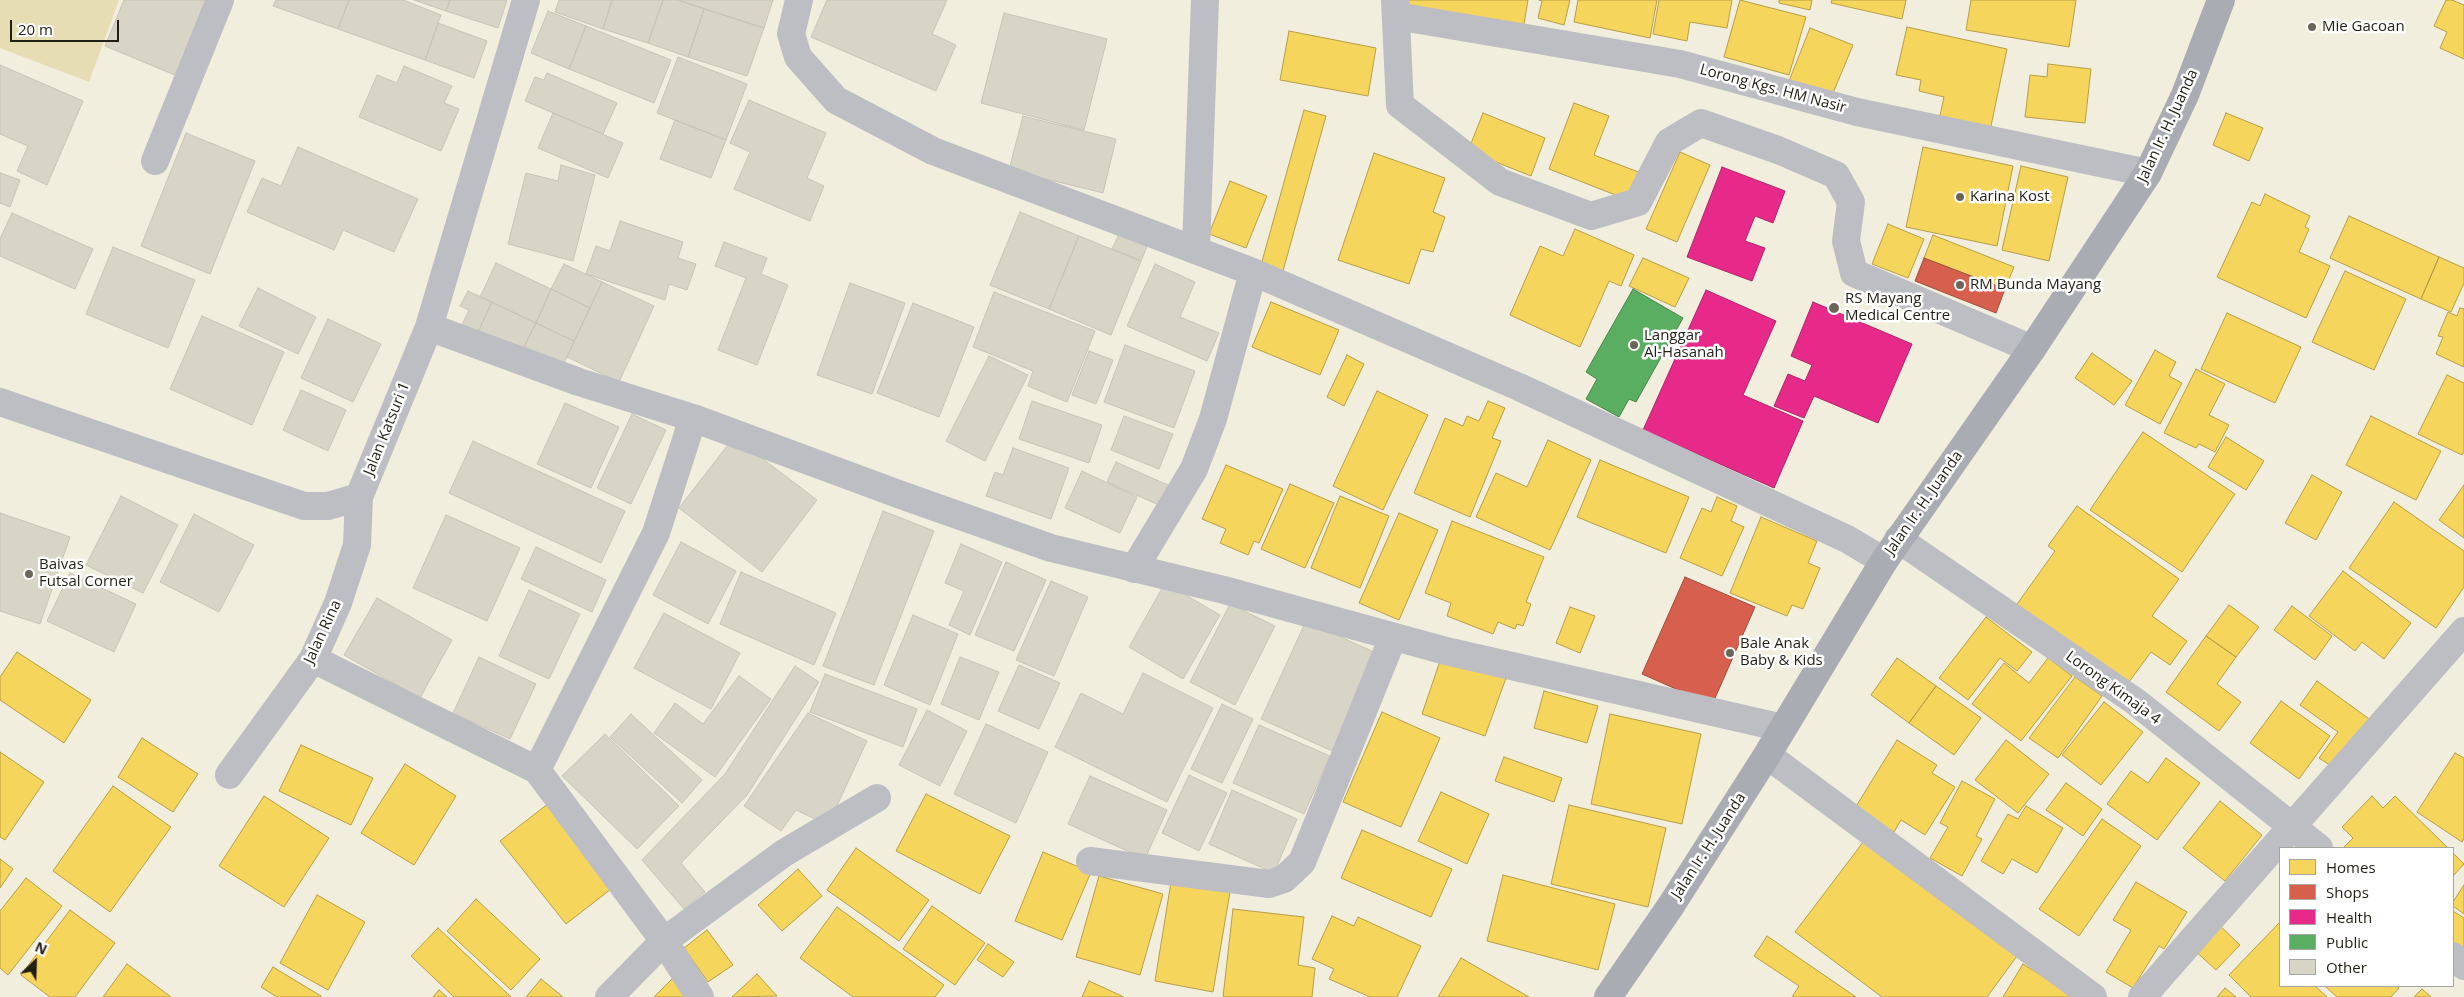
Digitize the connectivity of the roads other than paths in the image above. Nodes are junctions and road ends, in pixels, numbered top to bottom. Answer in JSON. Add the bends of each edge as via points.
{"nodes":[{"id":1,"x":220,"y":0,"type":"edge"},
{"id":2,"x":526,"y":0,"type":"edge"},
{"id":3,"x":799,"y":0,"type":"edge"},
{"id":4,"x":1206,"y":0,"type":"edge"},
{"id":5,"x":2221,"y":0,"type":"edge"},
{"id":6,"x":1395,"y":8,"type":"edge"},
{"id":7,"x":155,"y":161,"type":"dead end"},
{"id":8,"x":2148,"y":173,"type":"junction"},
{"id":9,"x":1196,"y":250,"type":"junction"},
{"id":10,"x":1253,"y":272,"type":"junction"},
{"id":11,"x":429,"y":327,"type":"junction"},
{"id":12,"x":2032,"y":350,"type":"junction"},
{"id":13,"x":0,"y":402,"type":"edge"},
{"id":14,"x":693,"y":418,"type":"junction"},
{"id":15,"x":359,"y":497,"type":"junction"},
{"id":16,"x":1891,"y":550,"type":"junction"},
{"id":17,"x":1134,"y":569,"type":"junction"},
{"id":18,"x":2464,"y":631,"type":"edge"},
{"id":19,"x":1393,"y":637,"type":"junction"},
{"id":20,"x":313,"y":660,"type":"junction"},
{"id":21,"x":1783,"y":728,"type":"junction"},
{"id":22,"x":1767,"y":754,"type":"junction"},
{"id":23,"x":537,"y":770,"type":"junction"},
{"id":24,"x":228,"y":775,"type":"dead end"},
{"id":25,"x":877,"y":798,"type":"dead end"},
{"id":26,"x":2293,"y":828,"type":"junction"},
{"id":27,"x":2318,"y":847,"type":"edge"},
{"id":28,"x":1090,"y":861,"type":"dead end"},
{"id":29,"x":664,"y":941,"type":"junction"},
{"id":30,"x":2454,"y":957,"type":"edge"},
{"id":31,"x":2464,"y":966,"type":"edge"},
{"id":32,"x":608,"y":997,"type":"edge"},
{"id":33,"x":700,"y":997,"type":"edge"},
{"id":34,"x":1608,"y":997,"type":"edge"},
{"id":35,"x":2092,"y":997,"type":"edge"},
{"id":36,"x":2142,"y":997,"type":"edge"}],
"edges":[{"from":1,"to":7,"type":"street"},
{"from":2,"to":11,"type":"street","name":"Jalan Katsuri 1"},
{"from":3,"to":9,"type":"street","name":"Lorong Kimaja 4","via":[[791,34],[798,57],[836,100],[933,151]]},
{"from":4,"to":9,"type":"street"},
{"from":5,"to":8,"type":"main road","name":"Jalan Ir. H. Juanda","via":[[2185,95]]},
{"from":6,"to":8,"type":"street","name":"Lorong Kgs. HM Nasir","via":[[1680,64],[1865,114]]},
{"from":6,"to":12,"type":"street","via":[[1400,105],[1500,182],[1591,216],[1638,202],[1669,142],[1701,123],[1836,175],[1851,202],[1846,241],[1854,273]]},
{"from":8,"to":12,"type":"main road","name":"Jalan Ir. H. Juanda"},
{"from":9,"to":10,"type":"street","name":"Lorong Kimaja 4"},
{"from":10,"to":16,"type":"street","name":"Lorong Kimaja 4","via":[[1528,392],[1847,539]]},
{"from":10,"to":17,"type":"street","via":[[1214,419],[1194,470]]},
{"from":11,"to":14,"type":"street","via":[[580,382]]},
{"from":11,"to":15,"type":"street","name":"Jalan Katsuri 1"},
{"from":12,"to":16,"type":"main road","name":"Jalan Ir. H. Juanda"},
{"from":13,"to":15,"type":"street","via":[[304,506],[328,506]]},
{"from":14,"to":17,"type":"street","via":[[1051,548]]},
{"from":14,"to":23,"type":"street","via":[[656,533]]},
{"from":15,"to":20,"type":"street","name":"Jalan Rina","via":[[357,545],[338,603]]},
{"from":16,"to":21,"type":"main road","name":"Jalan Ir. H. Juanda"},
{"from":16,"to":26,"type":"street","name":"Lorong Kimaja 4","via":[[2136,702]]},
{"from":17,"to":19,"type":"street","via":[[1224,590]]},
{"from":18,"to":26,"type":"street"},
{"from":19,"to":21,"type":"street"},
{"from":19,"to":28,"type":"street","via":[[1302,862],[1284,880],[1269,884]]},
{"from":20,"to":23,"type":"street"},
{"from":20,"to":24,"type":"street","name":"Jalan Rina"},
{"from":21,"to":22,"type":"main road","name":"Jalan Ir. H. Juanda"},
{"from":22,"to":34,"type":"main road","name":"Jalan Ir. H. Juanda"},
{"from":22,"to":35,"type":"street"},
{"from":23,"to":29,"type":"street"},
{"from":25,"to":29,"type":"street","via":[[784,854]]},
{"from":26,"to":27,"type":"street","name":"Lorong Kimaja 4"},
{"from":26,"to":36,"type":"street"},
{"from":29,"to":32,"type":"street"},
{"from":29,"to":33,"type":"street"},
{"from":30,"to":31,"type":"street"}]}
